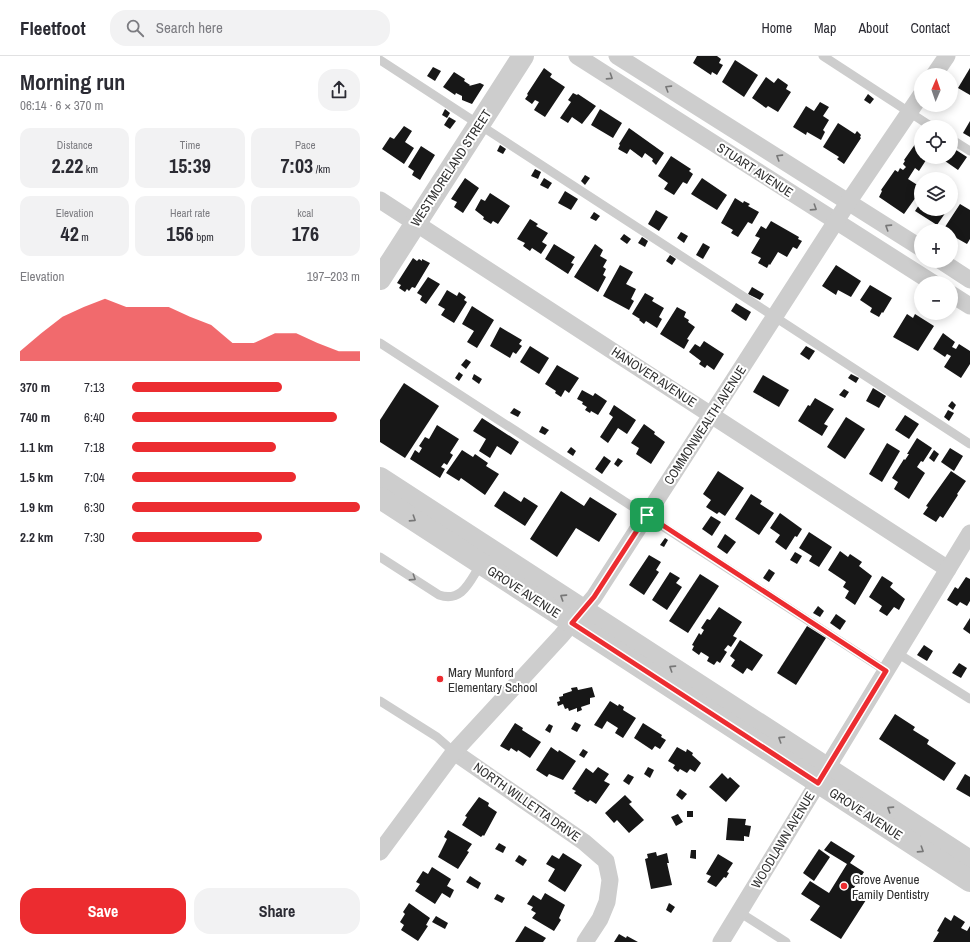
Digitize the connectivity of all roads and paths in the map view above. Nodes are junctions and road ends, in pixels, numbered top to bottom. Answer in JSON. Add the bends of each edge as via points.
{"nodes":[{"id":1,"x":523,"y":56,"type":"edge"},
{"id":2,"x":577,"y":56,"type":"edge"},
{"id":3,"x":617,"y":56,"type":"edge"},
{"id":4,"x":823,"y":56,"type":"edge"},
{"id":5,"x":947,"y":56,"type":"edge"},
{"id":6,"x":380,"y":60,"type":"edge"},
{"id":7,"x":939,"y":68,"type":"edge"},
{"id":8,"x":914,"y":106,"type":"edge"},
{"id":9,"x":909,"y":113,"type":"junction"},
{"id":10,"x":920,"y":120,"type":"edge"},
{"id":11,"x":479,"y":125,"type":"junction"},
{"id":12,"x":958,"y":143,"type":"edge"},
{"id":13,"x":970,"y":151,"type":"edge"},
{"id":14,"x":380,"y":200,"type":"edge"},
{"id":15,"x":849,"y":201,"type":"junction"},
{"id":16,"x":836,"y":222,"type":"junction"},
{"id":17,"x":416,"y":223,"type":"junction"},
{"id":18,"x":914,"y":243,"type":"edge"},
{"id":19,"x":952,"y":268,"type":"edge"},
{"id":20,"x":922,"y":276,"type":"edge"},
{"id":21,"x":380,"y":280,"type":"edge"},
{"id":22,"x":970,"y":280,"type":"edge"},
{"id":23,"x":958,"y":298,"type":"edge"},
{"id":24,"x":970,"y":306,"type":"edge"},
{"id":25,"x":776,"y":317,"type":"junction"},
{"id":26,"x":380,"y":343,"type":"edge"},
{"id":27,"x":712,"y":414,"type":"junction"},
{"id":28,"x":970,"y":444,"type":"edge"},
{"id":29,"x":380,"y":478,"type":"edge"},
{"id":30,"x":380,"y":498,"type":"edge"},
{"id":31,"x":647,"y":515,"type":"junction"},
{"id":32,"x":970,"y":533,"type":"edge"},
{"id":33,"x":380,"y":556,"type":"edge"},
{"id":34,"x":481,"y":564,"type":"junction"},
{"id":35,"x":948,"y":570,"type":"junction"},
{"id":36,"x":578,"y":617,"type":"junction"},
{"id":37,"x":897,"y":653,"type":"junction"},
{"id":38,"x":886,"y":671,"type":"junction"},
{"id":39,"x":970,"y":699,"type":"edge"},
{"id":40,"x":380,"y":701,"type":"edge"},
{"id":41,"x":454,"y":752,"type":"junction"},
{"id":42,"x":822,"y":776,"type":"junction"},
{"id":43,"x":380,"y":852,"type":"edge"},
{"id":44,"x":970,"y":861,"type":"edge"},
{"id":45,"x":970,"y":881,"type":"edge"},
{"id":46,"x":739,"y":912,"type":"junction"},
{"id":47,"x":585,"y":942,"type":"edge"},
{"id":48,"x":721,"y":942,"type":"edge"},
{"id":49,"x":786,"y":942,"type":"edge"}],
"edges":[{"from":1,"to":11,"type":"street","name":"WESTMORELAND STREET"},
{"from":2,"to":16,"type":"street","name":"STUART AVENUE","one_way":true},
{"from":15,"to":3,"type":"street","name":"STUART AVENUE","one_way":true},
{"from":4,"to":9,"type":"lane"},
{"from":5,"to":7,"type":"street"},
{"from":6,"to":11,"type":"lane"},
{"from":8,"to":9,"type":"street","name":"COMMONWEALTH AVENUE"},
{"from":9,"to":10,"type":"lane"},
{"from":9,"to":15,"type":"street","name":"COMMONWEALTH AVENUE"},
{"from":11,"to":17,"type":"street","name":"WESTMORELAND STREET"},
{"from":11,"to":25,"type":"lane"},
{"from":12,"to":13,"type":"lane"},
{"from":14,"to":17,"type":"street","name":"HANOVER AVENUE"},
{"from":15,"to":16,"type":"street","name":"COMMONWEALTH AVENUE"},
{"from":18,"to":15,"type":"street","name":"STUART AVENUE","one_way":true},
{"from":16,"to":20,"type":"street","name":"STUART AVENUE"},
{"from":16,"to":25,"type":"street","name":"COMMONWEALTH AVENUE"},
{"from":17,"to":21,"type":"street","name":"WESTMORELAND STREET"},
{"from":17,"to":27,"type":"street","name":"HANOVER AVENUE"},
{"from":19,"to":22,"type":"street"},
{"from":23,"to":24,"type":"street"},
{"from":25,"to":27,"type":"street","name":"COMMONWEALTH AVENUE"},
{"from":25,"to":28,"type":"lane"},
{"from":26,"to":31,"type":"lane"},
{"from":27,"to":31,"type":"street","name":"COMMONWEALTH AVENUE"},
{"from":27,"to":35,"type":"street","name":"HANOVER AVENUE"},
{"from":36,"to":29,"type":"street","name":"GROVE AVENUE","one_way":true},
{"from":30,"to":34,"type":"street","name":"GROVE AVENUE","one_way":true},
{"from":31,"to":36,"type":"street","name":"COMMONWEALTH AVENUE","via":[[594,597]]},
{"from":31,"to":38,"type":"lane"},
{"from":32,"to":35,"type":"street","name":"WOODLAWN AVENUE"},
{"from":33,"to":34,"type":"lane","one_way":true,"via":[[445,597],[458,595]]},
{"from":34,"to":36,"type":"street","name":"GROVE AVENUE"},
{"from":35,"to":37,"type":"street","name":"WOODLAWN AVENUE"},
{"from":36,"to":41,"type":"street","name":"COMMONWEALTH AVENUE"},
{"from":36,"to":42,"type":"street","name":"GROVE AVENUE"},
{"from":37,"to":38,"type":"street","name":"WOODLAWN AVENUE"},
{"from":37,"to":39,"type":"lane"},
{"from":38,"to":42,"type":"street","name":"WOODLAWN AVENUE"},
{"from":40,"to":41,"type":"lane","via":[[438,737]]},
{"from":41,"to":43,"type":"street","name":"COMMONWEALTH AVENUE"},
{"from":41,"to":47,"type":"street","name":"NORTH WILLETTA DRIVE","via":[[584,842],[606,862],[610,890],[607,902],[600,919]]},
{"from":44,"to":42,"type":"street","name":"GROVE AVENUE","one_way":true},
{"from":42,"to":45,"type":"street","name":"GROVE AVENUE","one_way":true},
{"from":42,"to":46,"type":"street","name":"WOODLAWN AVENUE"},
{"from":46,"to":48,"type":"street","name":"WOODLAWN AVENUE"},
{"from":46,"to":49,"type":"lane"}]}
